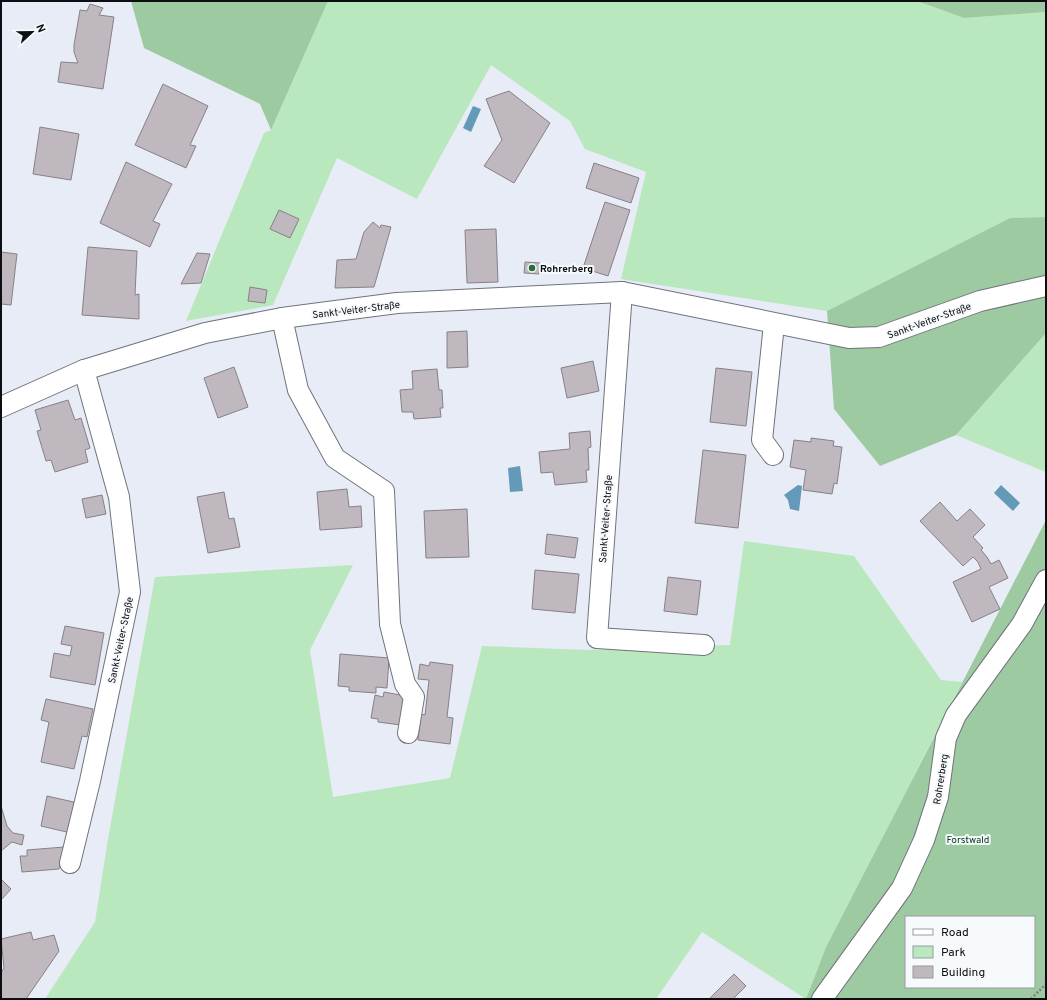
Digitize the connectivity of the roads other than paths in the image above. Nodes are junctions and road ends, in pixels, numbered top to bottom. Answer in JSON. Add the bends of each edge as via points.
{"nodes":[{"id":1,"x":1046,"y":286,"type":"edge"},
{"id":2,"x":622,"y":292,"type":"junction"},
{"id":3,"x":282,"y":318,"type":"junction"},
{"id":4,"x":774,"y":324,"type":"junction"},
{"id":5,"x":84,"y":370,"type":"junction"},
{"id":6,"x":1,"y":408,"type":"edge"},
{"id":7,"x":773,"y":455,"type":"dead end"},
{"id":8,"x":1046,"y":580,"type":"edge"},
{"id":9,"x":704,"y":645,"type":"dead end"},
{"id":10,"x":408,"y":733,"type":"dead end"},
{"id":11,"x":70,"y":863,"type":"dead end"},
{"id":12,"x":822,"y":999,"type":"edge"}],
"edges":[{"from":1,"to":4,"type":"street","name":"Sankt-Veiter-Straße","via":[[980,301],[879,337],[849,338]]},
{"from":2,"to":3,"type":"street","name":"Sankt-Veiter-Straße","via":[[397,303]]},
{"from":2,"to":4,"type":"street","name":"Sankt-Veiter-Straße"},
{"from":2,"to":9,"type":"street","name":"Sankt-Veiter-Straße","via":[[597,638]]},
{"from":3,"to":5,"type":"street","name":"Sankt-Veiter-Straße","via":[[205,333]]},
{"from":3,"to":10,"type":"street","via":[[298,390],[335,458],[384,491],[390,624],[405,684],[414,696]]},
{"from":4,"to":7,"type":"street","via":[[762,440]]},
{"from":5,"to":6,"type":"street","name":"Sankt-Veiter-Straße"},
{"from":5,"to":11,"type":"street","name":"Sankt-Veiter-Straße","via":[[119,497],[130,592]]},
{"from":8,"to":12,"type":"street","name":"Rohrerberg","via":[[1022,624],[956,715],[946,738],[938,798],[924,840],[902,888]]}]}
